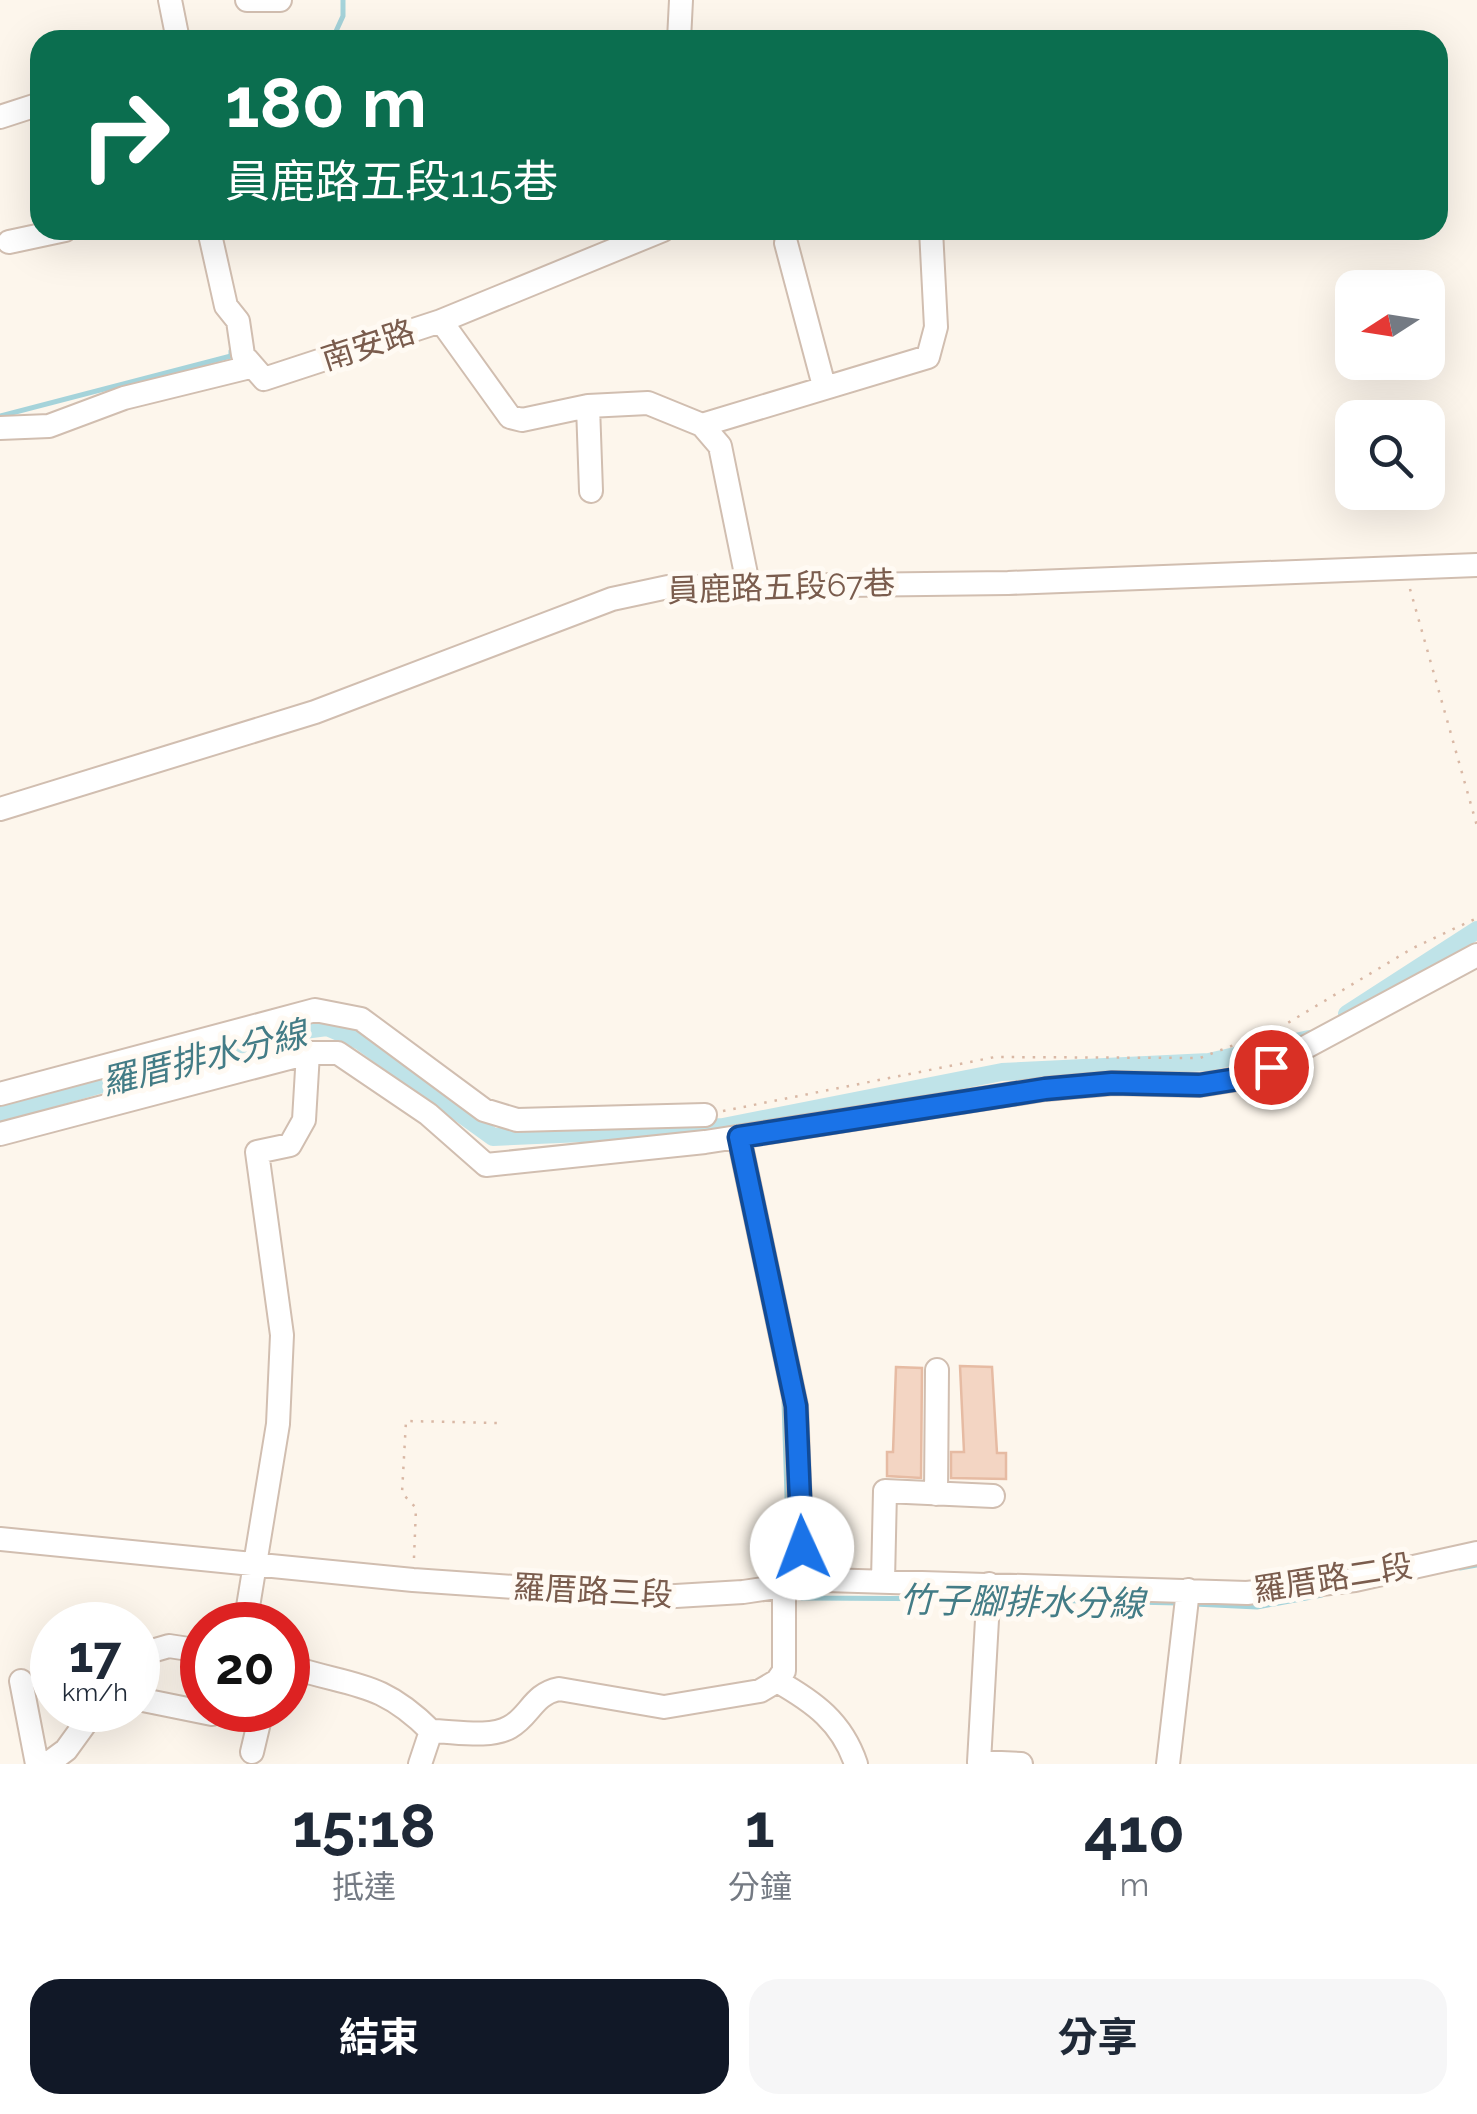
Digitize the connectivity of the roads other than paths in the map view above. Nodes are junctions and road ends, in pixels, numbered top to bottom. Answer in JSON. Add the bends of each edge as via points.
{"nodes":[{"id":1,"x":170,"y":0,"type":"edge"},
{"id":2,"x":247,"y":0,"type":"edge"},
{"id":3,"x":280,"y":0,"type":"edge"},
{"id":4,"x":681,"y":0,"type":"edge"},
{"id":5,"x":176,"y":30,"type":"edge"},
{"id":6,"x":679,"y":30,"type":"edge"},
{"id":7,"x":30,"y":107,"type":"edge"},
{"id":8,"x":0,"y":117,"type":"edge"},
{"id":9,"x":30,"y":238,"type":"edge"},
{"id":10,"x":211,"y":240,"type":"edge"},
{"id":11,"x":640,"y":240,"type":"edge"},
{"id":12,"x":932,"y":240,"type":"edge"},
{"id":13,"x":9,"y":242,"type":"dead end"},
{"id":14,"x":786,"y":243,"type":"dead end"},
{"id":15,"x":441,"y":322,"type":"junction"},
{"id":16,"x":250,"y":367,"type":"junction"},
{"id":17,"x":824,"y":386,"type":"junction"},
{"id":18,"x":588,"y":406,"type":"junction"},
{"id":19,"x":702,"y":426,"type":"junction"},
{"id":20,"x":0,"y":428,"type":"edge"},
{"id":21,"x":591,"y":491,"type":"dead end"},
{"id":22,"x":1477,"y":565,"type":"edge"},
{"id":23,"x":748,"y":584,"type":"junction"},
{"id":24,"x":0,"y":808,"type":"edge"},
{"id":25,"x":1477,"y":954,"type":"edge"},
{"id":26,"x":308,"y":1053,"type":"junction"},
{"id":27,"x":0,"y":1094,"type":"edge"},
{"id":28,"x":705,"y":1115,"type":"road end"},
{"id":29,"x":0,"y":1134,"type":"edge"},
{"id":30,"x":739,"y":1137,"type":"junction"},
{"id":31,"x":938,"y":1370,"type":"dead end"},
{"id":32,"x":936,"y":1494,"type":"junction"},
{"id":33,"x":993,"y":1496,"type":"dead end"},
{"id":34,"x":0,"y":1539,"type":"edge"},
{"id":35,"x":1477,"y":1553,"type":"edge"},
{"id":36,"x":256,"y":1565,"type":"junction"},
{"id":37,"x":883,"y":1582,"type":"junction"},
{"id":38,"x":988,"y":1584,"type":"junction"},
{"id":39,"x":795,"y":1585,"type":"junction"},
{"id":40,"x":1188,"y":1590,"type":"junction"},
{"id":41,"x":249,"y":1602,"type":"edge"},
{"id":42,"x":310,"y":1671,"type":"edge"},
{"id":43,"x":21,"y":1681,"type":"dead end"},
{"id":44,"x":776,"y":1681,"type":"junction"},
{"id":45,"x":82,"y":1732,"type":"edge"},
{"id":46,"x":257,"y":1732,"type":"edge"},
{"id":47,"x":430,"y":1732,"type":"junction"},
{"id":48,"x":252,"y":1752,"type":"dead end"},
{"id":49,"x":65,"y":1759,"type":"edge"},
{"id":50,"x":37,"y":1764,"type":"edge"},
{"id":51,"x":420,"y":1764,"type":"edge"},
{"id":52,"x":856,"y":1764,"type":"edge"},
{"id":53,"x":1022,"y":1764,"type":"edge"},
{"id":54,"x":1168,"y":1764,"type":"edge"}],
"edges":[{"from":1,"to":5,"type":"street"},
{"from":2,"to":3,"type":"street"},
{"from":4,"to":6,"type":"street"},
{"from":7,"to":8,"type":"street"},
{"from":9,"to":13,"type":"street"},
{"from":10,"to":16,"type":"street","via":[[226,306],[238,321]]},
{"from":11,"to":15,"type":"street"},
{"from":12,"to":17,"type":"street","via":[[936,327],[928,357]]},
{"from":14,"to":17,"type":"street"},
{"from":15,"to":16,"type":"street","name":"南安路","via":[[264,379]]},
{"from":15,"to":18,"type":"street","name":"南安路","via":[[510,416],[522,420]]},
{"from":16,"to":20,"type":"street","via":[[124,398],[49,426]]},
{"from":17,"to":19,"type":"street"},
{"from":18,"to":19,"type":"street","name":"南安路","via":[[648,402]]},
{"from":18,"to":21,"type":"street"},
{"from":19,"to":23,"type":"street","via":[[720,446]]},
{"from":22,"to":23,"type":"street","name":"員鹿路五段67巷","via":[[1008,583]]},
{"from":23,"to":24,"type":"street","name":"員鹿路五段67巷","via":[[668,587],[612,599],[315,712]]},
{"from":25,"to":30,"type":"street","via":[[1250,1077],[1200,1085],[1045,1089]]},
{"from":26,"to":29,"type":"street"},
{"from":26,"to":30,"type":"street","via":[[338,1054],[428,1114],[486,1165]]},
{"from":26,"to":36,"type":"street","via":[[304,1120],[290,1145],[257,1152],[282,1336],[278,1424]]},
{"from":27,"to":28,"type":"street","via":[[315,1010],[361,1018],[484,1110],[517,1120]]},
{"from":30,"to":39,"type":"street","via":[[796,1406]]},
{"from":31,"to":32,"type":"street"},
{"from":32,"to":33,"type":"street"},
{"from":32,"to":37,"type":"street","via":[[885,1492]]},
{"from":34,"to":36,"type":"street","name":"羅厝路三段"},
{"from":35,"to":40,"type":"street","name":"羅厝路二段","via":[[1355,1580],[1248,1593]]},
{"from":36,"to":39,"type":"street","name":"羅厝路三段","via":[[658,1598]]},
{"from":36,"to":41,"type":"street"},
{"from":37,"to":38,"type":"street","name":"羅厝路三段"},
{"from":37,"to":39,"type":"street","name":"羅厝路三段"},
{"from":38,"to":40,"type":"street","name":"羅厝路三段"},
{"from":38,"to":53,"type":"street","via":[[979,1762]]},
{"from":39,"to":44,"type":"street","via":[[784,1671]]},
{"from":40,"to":54,"type":"street"},
{"from":42,"to":47,"type":"street","via":[[369,1686],[409,1709]]},
{"from":43,"to":50,"type":"street"},
{"from":44,"to":47,"type":"street","via":[[760,1691],[664,1707],[559,1689],[546,1691],[512,1726],[497,1732]]},
{"from":44,"to":52,"type":"street","via":[[818,1704],[848,1742]]},
{"from":45,"to":49,"type":"street"},
{"from":46,"to":48,"type":"street"},
{"from":47,"to":51,"type":"street"}]}
